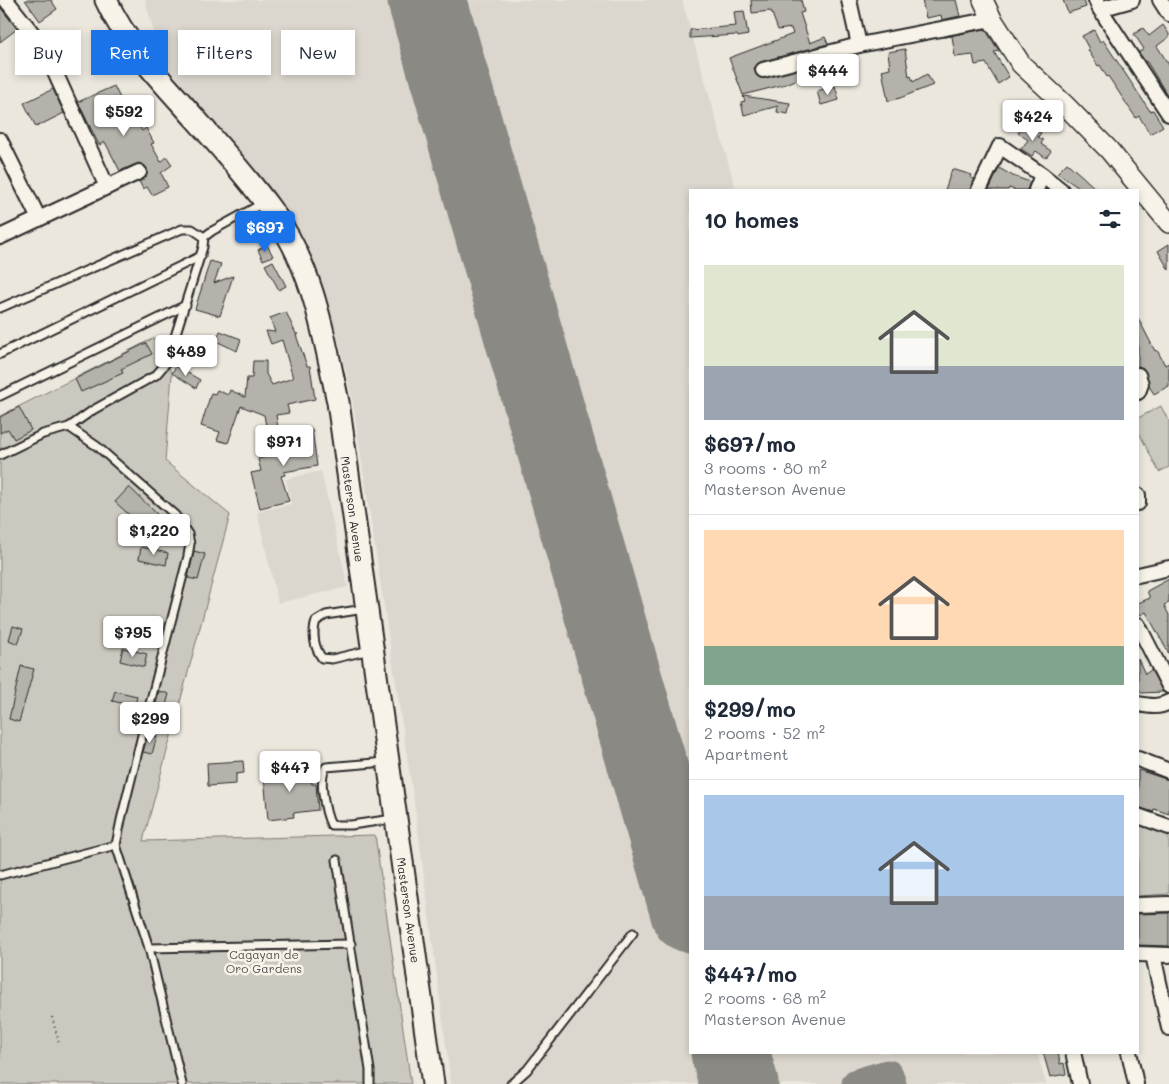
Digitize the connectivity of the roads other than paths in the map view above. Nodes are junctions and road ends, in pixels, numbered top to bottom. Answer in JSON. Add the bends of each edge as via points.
{"nodes":[{"id":1,"x":106,"y":0,"type":"edge"},
{"id":2,"x":849,"y":0,"type":"edge"},
{"id":3,"x":983,"y":0,"type":"edge"},
{"id":4,"x":1132,"y":0,"type":"edge"},
{"id":5,"x":1160,"y":0,"type":"edge"},
{"id":6,"x":8,"y":1,"type":"edge"},
{"id":7,"x":1098,"y":5,"type":"edge"},
{"id":8,"x":1169,"y":14,"type":"edge"},
{"id":9,"x":992,"y":19,"type":"junction"},
{"id":10,"x":860,"y":45,"type":"junction"},
{"id":11,"x":763,"y":70,"type":"dead end"},
{"id":12,"x":1169,"y":114,"type":"edge"},
{"id":13,"x":0,"y":140,"type":"edge"},
{"id":14,"x":139,"y":172,"type":"dead end"},
{"id":15,"x":1042,"y":175,"type":"junction"},
{"id":16,"x":107,"y":187,"type":"junction"},
{"id":17,"x":979,"y":189,"type":"edge"},
{"id":18,"x":1036,"y":189,"type":"edge"},
{"id":19,"x":1060,"y":189,"type":"edge"},
{"id":20,"x":265,"y":202,"type":"junction"},
{"id":21,"x":39,"y":218,"type":"junction"},
{"id":22,"x":1169,"y":224,"type":"edge"},
{"id":23,"x":0,"y":236,"type":"edge"},
{"id":24,"x":204,"y":237,"type":"junction"},
{"id":25,"x":200,"y":256,"type":"junction"},
{"id":26,"x":186,"y":305,"type":"junction"},
{"id":27,"x":0,"y":308,"type":"edge"},
{"id":28,"x":0,"y":354,"type":"edge"},
{"id":29,"x":1139,"y":377,"type":"edge"},
{"id":30,"x":1139,"y":389,"type":"edge"},
{"id":31,"x":0,"y":396,"type":"edge"},
{"id":32,"x":69,"y":427,"type":"junction"},
{"id":33,"x":0,"y":455,"type":"edge"},
{"id":34,"x":1169,"y":568,"type":"edge"},
{"id":35,"x":1139,"y":575,"type":"edge"},
{"id":36,"x":367,"y":609,"type":"junction"},
{"id":37,"x":1139,"y":627,"type":"edge"},
{"id":38,"x":372,"y":650,"type":"junction"},
{"id":39,"x":1169,"y":686,"type":"edge"},
{"id":40,"x":1169,"y":702,"type":"edge"},
{"id":41,"x":1139,"y":704,"type":"edge"},
{"id":42,"x":1139,"y":759,"type":"edge"},
{"id":43,"x":388,"y":762,"type":"junction"},
{"id":44,"x":1169,"y":771,"type":"edge"},
{"id":45,"x":1139,"y":816,"type":"edge"},
{"id":46,"x":396,"y":818,"type":"junction"},
{"id":47,"x":1169,"y":827,"type":"edge"},
{"id":48,"x":116,"y":845,"type":"junction"},
{"id":49,"x":337,"y":860,"type":"dead end"},
{"id":50,"x":0,"y":875,"type":"edge"},
{"id":51,"x":1169,"y":904,"type":"edge"},
{"id":52,"x":1139,"y":905,"type":"edge"},
{"id":53,"x":633,"y":933,"type":"dead end"},
{"id":54,"x":351,"y":944,"type":"junction"},
{"id":55,"x":149,"y":948,"type":"junction"},
{"id":56,"x":1139,"y":954,"type":"edge"},
{"id":57,"x":1153,"y":955,"type":"junction"},
{"id":58,"x":1169,"y":955,"type":"edge"},
{"id":59,"x":1169,"y":1028,"type":"edge"},
{"id":60,"x":1072,"y":1054,"type":"edge"},
{"id":61,"x":1129,"y":1054,"type":"edge"},
{"id":62,"x":182,"y":1084,"type":"edge"},
{"id":63,"x":370,"y":1084,"type":"edge"},
{"id":64,"x":433,"y":1084,"type":"edge"},
{"id":65,"x":512,"y":1084,"type":"edge"},
{"id":66,"x":1080,"y":1084,"type":"edge"},
{"id":67,"x":1136,"y":1084,"type":"edge"}],
"edges":[{"from":1,"to":20,"type":"main road","name":"Masterson Avenue","via":[[135,51]]},
{"from":2,"to":10,"type":"street"},
{"from":3,"to":9,"type":"street"},
{"from":4,"to":7,"type":"street"},
{"from":5,"to":8,"type":"street"},
{"from":6,"to":16,"type":"street","via":[[48,57]]},
{"from":7,"to":12,"type":"street"},
{"from":9,"to":10,"type":"street"},
{"from":9,"to":22,"type":"street","via":[[1021,64],[1109,150]]},
{"from":10,"to":11,"type":"street"},
{"from":13,"to":21,"type":"street"},
{"from":14,"to":16,"type":"street"},
{"from":15,"to":17,"type":"street","via":[[1000,146]]},
{"from":15,"to":18,"type":"street"},
{"from":15,"to":19,"type":"street"},
{"from":16,"to":21,"type":"street"},
{"from":20,"to":24,"type":"lane"},
{"from":20,"to":36,"type":"main road","name":"Masterson Avenue","via":[[288,235],[301,262],[318,314],[338,402]]},
{"from":21,"to":23,"type":"street"},
{"from":24,"to":25,"type":"lane"},
{"from":24,"to":27,"type":"lane","via":[[192,229],[182,229]]},
{"from":25,"to":26,"type":"lane"},
{"from":25,"to":28,"type":"lane"},
{"from":26,"to":31,"type":"lane"},
{"from":26,"to":32,"type":"lane","via":[[167,362],[156,375]]},
{"from":29,"to":30,"type":"street"},
{"from":32,"to":33,"type":"lane","via":[[43,434]]},
{"from":32,"to":48,"type":"lane","via":[[98,447],[175,515],[188,534],[190,544]]},
{"from":34,"to":35,"type":"street"},
{"from":36,"to":38,"type":"main road","name":"Masterson Avenue"},
{"from":36,"to":38,"type":"lane","via":[[326,615],[316,621],[313,629],[316,652],[322,658],[332,659]]},
{"from":37,"to":39,"type":"street"},
{"from":38,"to":43,"type":"main road","name":"Masterson Avenue"},
{"from":40,"to":41,"type":"street","via":[[1162,706]]},
{"from":42,"to":44,"type":"street"},
{"from":43,"to":46,"type":"main road","name":"Masterson Avenue"},
{"from":43,"to":46,"type":"lane","via":[[326,767],[322,781],[327,818],[331,825],[351,825]]},
{"from":45,"to":47,"type":"street"},
{"from":46,"to":64,"type":"main road","name":"Masterson Avenue"},
{"from":48,"to":50,"type":"lane"},
{"from":48,"to":55,"type":"lane"},
{"from":49,"to":54,"type":"lane"},
{"from":51,"to":52,"type":"street"},
{"from":53,"to":65,"type":"lane","via":[[527,1070]]},
{"from":54,"to":55,"type":"lane"},
{"from":54,"to":63,"type":"lane"},
{"from":55,"to":62,"type":"lane"},
{"from":56,"to":57,"type":"street"},
{"from":57,"to":58,"type":"street"},
{"from":57,"to":59,"type":"street"},
{"from":60,"to":66,"type":"street"},
{"from":61,"to":67,"type":"street"}]}
